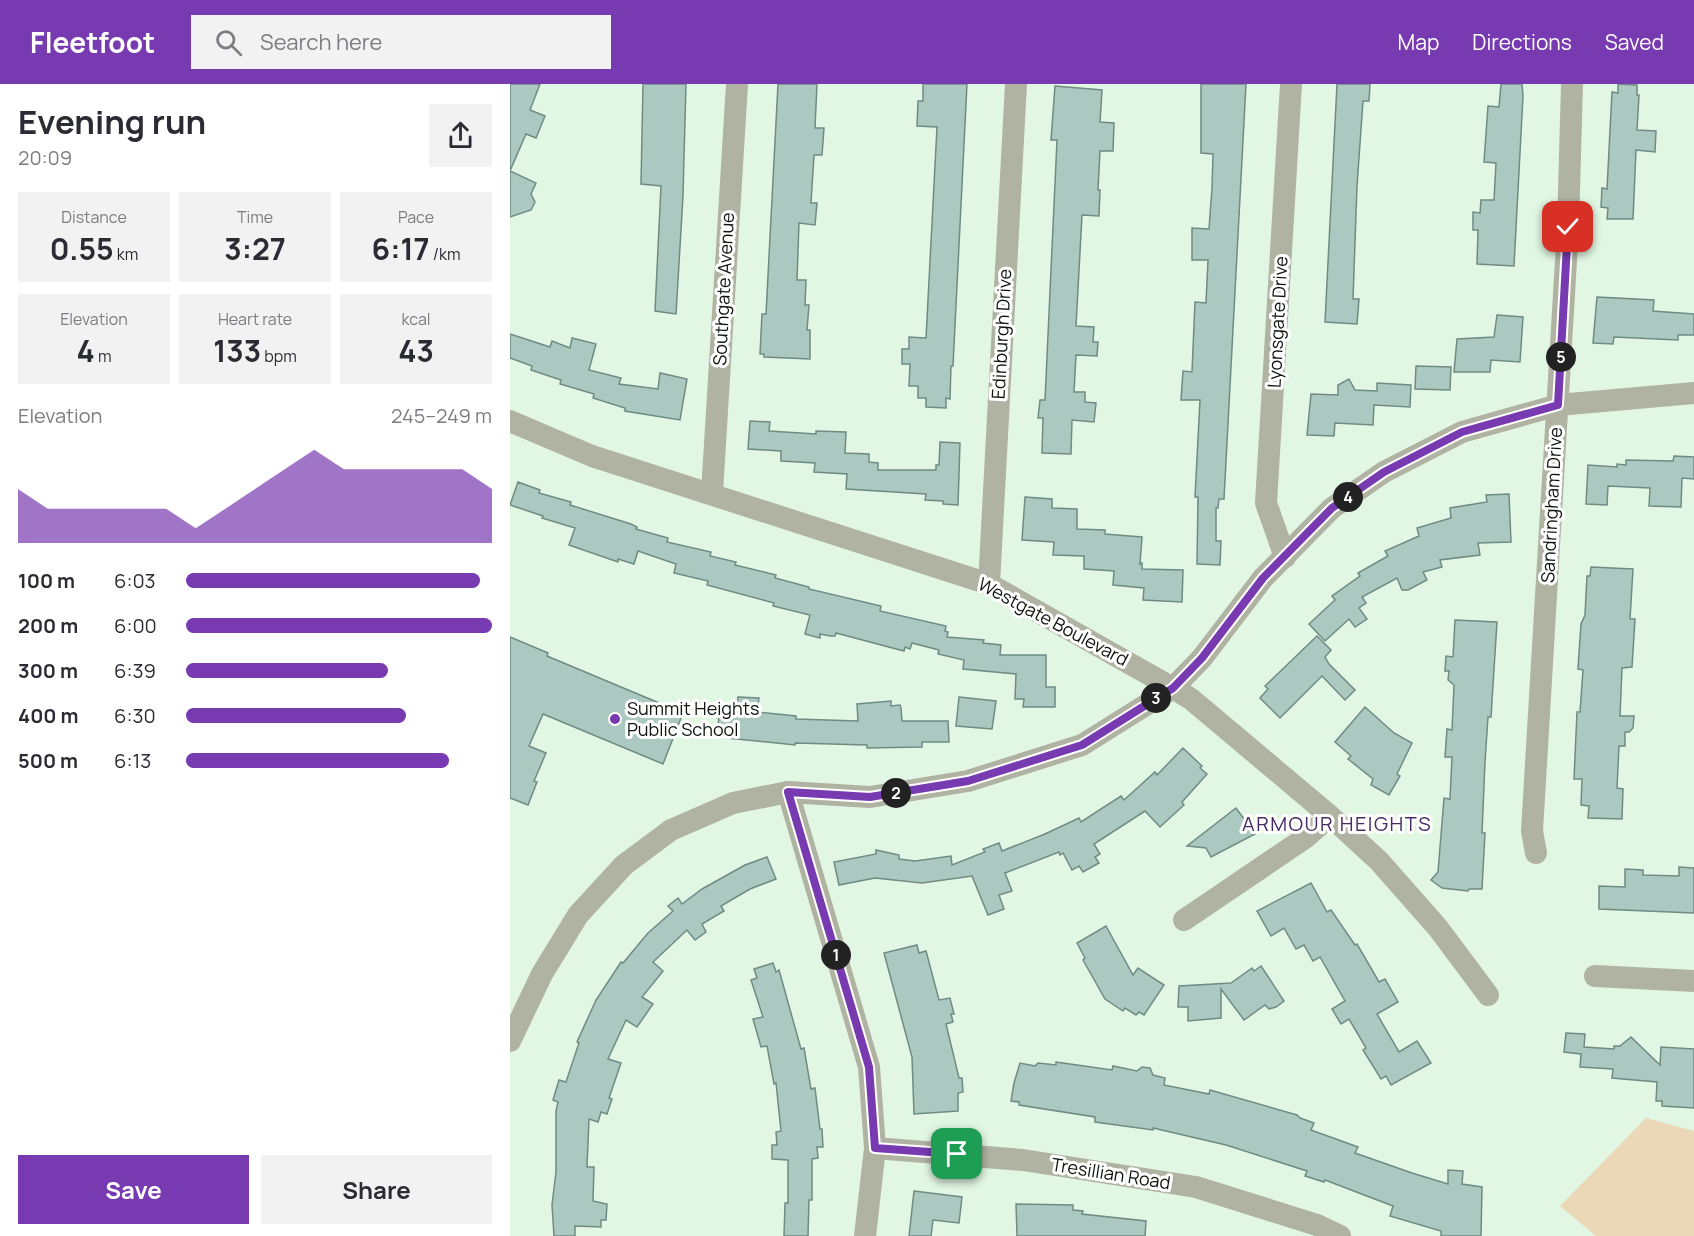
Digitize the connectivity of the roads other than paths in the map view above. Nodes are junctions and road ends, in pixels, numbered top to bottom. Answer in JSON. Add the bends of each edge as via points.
{"nodes":[{"id":1,"x":736,"y":84,"type":"edge"},
{"id":2,"x":1016,"y":84,"type":"edge"},
{"id":3,"x":1291,"y":84,"type":"edge"},
{"id":4,"x":1572,"y":84,"type":"edge"},
{"id":5,"x":1694,"y":393,"type":"edge"},
{"id":6,"x":1558,"y":405,"type":"junction"},
{"id":7,"x":510,"y":421,"type":"edge"},
{"id":8,"x":712,"y":493,"type":"junction"},
{"id":9,"x":1285,"y":557,"type":"junction"},
{"id":10,"x":990,"y":584,"type":"junction"},
{"id":11,"x":1173,"y":688,"type":"junction"},
{"id":12,"x":788,"y":792,"type":"junction"},
{"id":13,"x":1330,"y":816,"type":"junction"},
{"id":14,"x":1536,"y":853,"type":"dead end"},
{"id":15,"x":1184,"y":920,"type":"dead end"},
{"id":16,"x":1595,"y":976,"type":"dead end"},
{"id":17,"x":1694,"y":981,"type":"edge"},
{"id":18,"x":1488,"y":995,"type":"dead end"},
{"id":19,"x":510,"y":1041,"type":"edge"},
{"id":20,"x":875,"y":1148,"type":"junction"},
{"id":21,"x":865,"y":1236,"type":"edge"},
{"id":22,"x":1340,"y":1236,"type":"edge"}],
"edges":[{"from":1,"to":8,"type":"street","name":"Southgate Avenue"},
{"from":2,"to":10,"type":"street","name":"Edinburgh Drive"},
{"from":3,"to":9,"type":"street","name":"Lyonsgate Drive","via":[[1266,503]]},
{"from":4,"to":6,"type":"street","name":"Sandringham Drive"},
{"from":5,"to":6,"type":"street"},
{"from":6,"to":9,"type":"street","via":[[1462,432],[1384,472],[1332,508]]},
{"from":6,"to":14,"type":"street","name":"Sandringham Drive","via":[[1532,831]]},
{"from":7,"to":8,"type":"street","name":"Westgate Boulevard","via":[[592,456]]},
{"from":8,"to":10,"type":"street","name":"Westgate Boulevard"},
{"from":9,"to":11,"type":"street","via":[[1263,578],[1202,658]]},
{"from":10,"to":11,"type":"street","name":"Westgate Boulevard"},
{"from":11,"to":12,"type":"street","via":[[1082,745],[968,781],[870,797]]},
{"from":11,"to":13,"type":"street","name":"Westgate Boulevard"},
{"from":12,"to":19,"type":"street","via":[[733,803],[671,830],[624,865],[564,935]]},
{"from":12,"to":20,"type":"street","via":[[869,1067]]},
{"from":13,"to":15,"type":"street","via":[[1305,838]]},
{"from":13,"to":18,"type":"street","name":"Westgate Boulevard","via":[[1379,861],[1431,919]]},
{"from":16,"to":17,"type":"street"},
{"from":20,"to":21,"type":"street"},
{"from":20,"to":22,"type":"street","name":"Tresillian Road","via":[[1023,1160],[1196,1187],[1317,1225]]}]}
